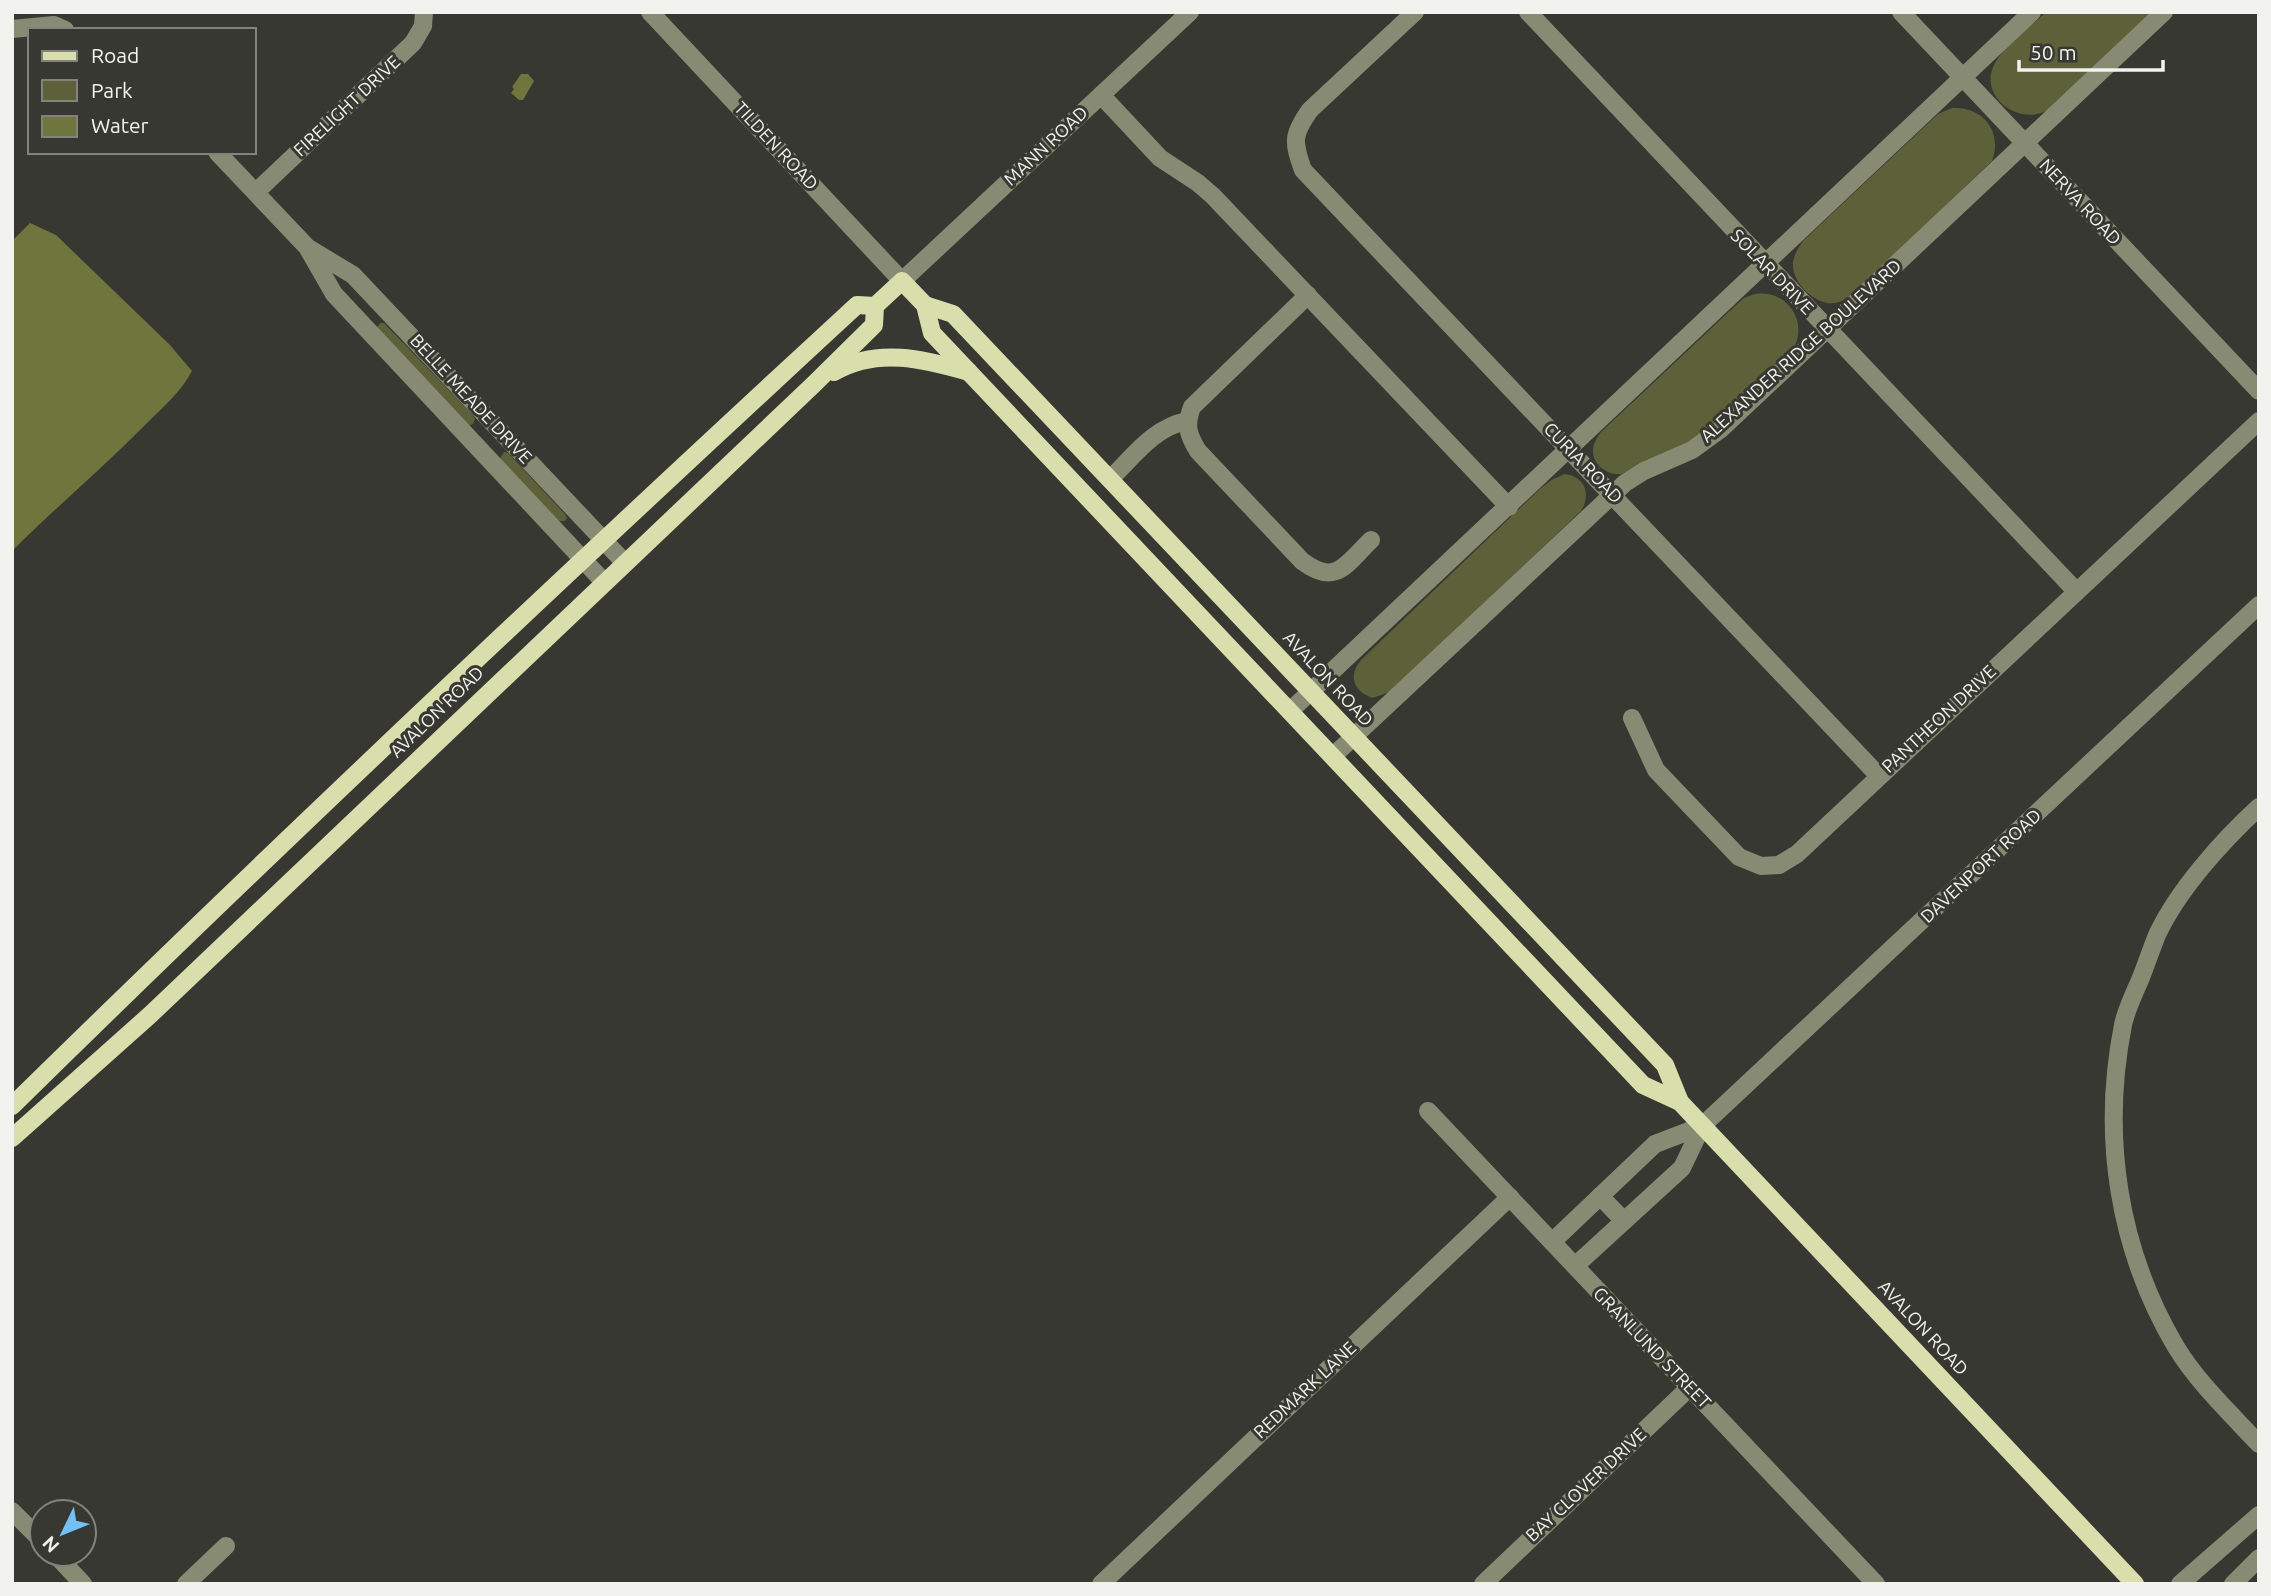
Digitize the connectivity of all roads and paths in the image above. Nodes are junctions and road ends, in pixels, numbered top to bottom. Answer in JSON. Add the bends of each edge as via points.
{"nodes":[{"id":1,"x":424,"y":12,"type":"edge"},
{"id":2,"x":650,"y":12,"type":"edge"},
{"id":3,"x":1190,"y":12,"type":"edge"},
{"id":4,"x":1415,"y":12,"type":"edge"},
{"id":5,"x":1528,"y":12,"type":"edge"},
{"id":6,"x":1902,"y":12,"type":"edge"},
{"id":7,"x":2032,"y":12,"type":"edge"},
{"id":8,"x":2164,"y":12,"type":"edge"},
{"id":9,"x":58,"y":22,"type":"edge"},
{"id":10,"x":12,"y":29,"type":"edge"},
{"id":11,"x":1964,"y":77,"type":"junction"},
{"id":12,"x":1101,"y":95,"type":"junction"},
{"id":13,"x":2026,"y":142,"type":"junction"},
{"id":14,"x":219,"y":154,"type":"edge"},
{"id":15,"x":256,"y":192,"type":"junction"},
{"id":16,"x":307,"y":247,"type":"junction"},
{"id":17,"x":1765,"y":265,"type":"junction"},
{"id":18,"x":902,"y":281,"type":"junction"},
{"id":19,"x":1308,"y":295,"type":"junction"},
{"id":20,"x":378,"y":301,"type":"junction"},
{"id":21,"x":925,"y":305,"type":"junction"},
{"id":22,"x":876,"y":306,"type":"junction"},
{"id":23,"x":358,"y":319,"type":"junction"},
{"id":24,"x":1827,"y":329,"type":"junction"},
{"id":25,"x":969,"y":372,"type":"junction"},
{"id":26,"x":813,"y":384,"type":"junction"},
{"id":27,"x":2259,"y":391,"type":"edge"},
{"id":28,"x":1187,"y":421,"type":"junction"},
{"id":29,"x":2259,"y":421,"type":"edge"},
{"id":30,"x":498,"y":428,"type":"junction"},
{"id":31,"x":477,"y":446,"type":"junction"},
{"id":32,"x":1570,"y":449,"type":"junction"},
{"id":33,"x":1110,"y":479,"type":"junction"},
{"id":34,"x":1612,"y":494,"type":"junction"},
{"id":35,"x":1509,"y":507,"type":"junction"},
{"id":36,"x":603,"y":540,"type":"junction"},
{"id":37,"x":1371,"y":540,"type":"dead end"},
{"id":38,"x":583,"y":559,"type":"junction"},
{"id":39,"x":625,"y":563,"type":"junction"},
{"id":40,"x":604,"y":582,"type":"junction"},
{"id":41,"x":2076,"y":591,"type":"junction"},
{"id":42,"x":2259,"y":605,"type":"edge"},
{"id":43,"x":1312,"y":691,"type":"junction"},
{"id":44,"x":1290,"y":711,"type":"junction"},
{"id":45,"x":1632,"y":718,"type":"dead end"},
{"id":46,"x":1354,"y":737,"type":"junction"},
{"id":47,"x":1333,"y":756,"type":"junction"},
{"id":48,"x":1878,"y":775,"type":"junction"},
{"id":49,"x":2259,"y":807,"type":"edge"},
{"id":50,"x":1680,"y":1102,"type":"junction"},
{"id":51,"x":12,"y":1106,"type":"edge"},
{"id":52,"x":1428,"y":1111,"type":"dead end"},
{"id":53,"x":1702,"y":1126,"type":"junction"},
{"id":54,"x":12,"y":1138,"type":"edge"},
{"id":55,"x":1600,"y":1196,"type":"junction"},
{"id":56,"x":1510,"y":1197,"type":"junction"},
{"id":57,"x":1624,"y":1221,"type":"junction"},
{"id":58,"x":1552,"y":1242,"type":"junction"},
{"id":59,"x":1575,"y":1266,"type":"junction"},
{"id":60,"x":1690,"y":1387,"type":"junction"},
{"id":61,"x":2259,"y":1444,"type":"edge"},
{"id":62,"x":12,"y":1511,"type":"edge"},
{"id":63,"x":2259,"y":1515,"type":"edge"},
{"id":64,"x":28,"y":1527,"type":"edge"},
{"id":65,"x":226,"y":1546,"type":"dead end"},
{"id":66,"x":2259,"y":1558,"type":"edge"},
{"id":67,"x":68,"y":1568,"type":"edge"},
{"id":68,"x":83,"y":1584,"type":"edge"},
{"id":69,"x":186,"y":1584,"type":"edge"},
{"id":70,"x":1101,"y":1584,"type":"edge"},
{"id":71,"x":1483,"y":1584,"type":"edge"},
{"id":72,"x":1876,"y":1584,"type":"edge"},
{"id":73,"x":2135,"y":1584,"type":"edge"},
{"id":74,"x":2180,"y":1584,"type":"edge"},
{"id":75,"x":2233,"y":1584,"type":"edge"}],
"edges":[{"from":1,"to":15,"type":"street","name":"FIRELIGHT DRIVE","via":[[423,26],[413,44]]},
{"from":2,"to":18,"type":"street","name":"TILDEN ROAD"},
{"from":3,"to":12,"type":"street","name":"MANN ROAD"},
{"from":4,"to":32,"type":"street","name":"CURIA ROAD","via":[[1310,110],[1297,128],[1294,146],[1303,170]]},
{"from":5,"to":17,"type":"street","name":"SOLAR DRIVE"},
{"from":6,"to":11,"type":"street","name":"NERVA ROAD"},
{"from":7,"to":11,"type":"street"},
{"from":8,"to":13,"type":"street","name":"ALEXANDER RIDGE BOULEVARD"},
{"from":9,"to":10,"type":"street"},
{"from":11,"to":13,"type":"street","name":"NERVA ROAD"},
{"from":11,"to":17,"type":"street"},
{"from":12,"to":18,"type":"street","name":"MANN ROAD"},
{"from":12,"to":19,"type":"street","via":[[1160,158],[1213,196]]},
{"from":13,"to":24,"type":"street","name":"ALEXANDER RIDGE BOULEVARD"},
{"from":13,"to":27,"type":"street","name":"NERVA ROAD"},
{"from":14,"to":15,"type":"street","name":"BELLE MEADE DRIVE"},
{"from":15,"to":16,"type":"street","name":"BELLE MEADE DRIVE"},
{"from":16,"to":20,"type":"street","name":"BELLE MEADE DRIVE","via":[[353,275]]},
{"from":16,"to":23,"type":"street","name":"BELLE MEADE DRIVE","via":[[334,293]]},
{"from":17,"to":24,"type":"street","name":"SOLAR DRIVE"},
{"from":17,"to":32,"type":"street"},
{"from":18,"to":21,"type":"main road","name":"AVALON ROAD"},
{"from":18,"to":22,"type":"main road","name":"AVALON ROAD"},
{"from":19,"to":28,"type":"street","via":[[1192,407]]},
{"from":19,"to":35,"type":"street"},
{"from":20,"to":23,"type":"street"},
{"from":20,"to":30,"type":"street","name":"BELLE MEADE DRIVE"},
{"from":21,"to":25,"type":"main road","name":"AVALON ROAD","via":[[932,333]]},
{"from":21,"to":33,"type":"main road","name":"AVALON ROAD","via":[[953,314]]},
{"from":22,"to":26,"type":"main road","name":"AVALON ROAD","via":[[874,326]]},
{"from":22,"to":36,"type":"main road","name":"AVALON ROAD","via":[[857,305]]},
{"from":23,"to":31,"type":"street","name":"BELLE MEADE DRIVE"},
{"from":24,"to":34,"type":"street","name":"ALEXANDER RIDGE BOULEVARD","via":[[1721,429]]},
{"from":24,"to":41,"type":"street","name":"SOLAR DRIVE"},
{"from":25,"to":26,"type":"main road","via":[[916,358],[884,357],[848,364]]},
{"from":25,"to":44,"type":"main road","name":"AVALON ROAD"},
{"from":26,"to":39,"type":"main road","name":"AVALON ROAD"},
{"from":28,"to":33,"type":"street","via":[[1172,424],[1153,437]]},
{"from":28,"to":37,"type":"street","via":[[1189,437],[1198,451],[1317,572],[1338,571]]},
{"from":29,"to":41,"type":"street","name":"PANTHEON DRIVE"},
{"from":30,"to":31,"type":"street"},
{"from":30,"to":36,"type":"street","name":"BELLE MEADE DRIVE"},
{"from":31,"to":38,"type":"street","name":"BELLE MEADE DRIVE"},
{"from":32,"to":34,"type":"street","name":"CURIA ROAD"},
{"from":32,"to":35,"type":"street"},
{"from":33,"to":43,"type":"main road","name":"AVALON ROAD"},
{"from":34,"to":46,"type":"street","name":"ALEXANDER RIDGE BOULEVARD"},
{"from":34,"to":48,"type":"street","name":"CURIA ROAD"},
{"from":35,"to":43,"type":"street"},
{"from":36,"to":38,"type":"main road","name":"AVALON ROAD"},
{"from":36,"to":39,"type":"street","name":"BELLE MEADE DRIVE"},
{"from":38,"to":40,"type":"street","name":"BELLE MEADE DRIVE"},
{"from":38,"to":51,"type":"main road","name":"AVALON ROAD"},
{"from":39,"to":40,"type":"main road","name":"AVALON ROAD"},
{"from":40,"to":54,"type":"main road","name":"AVALON ROAD","via":[[150,1015]]},
{"from":41,"to":48,"type":"street","name":"PANTHEON DRIVE"},
{"from":42,"to":53,"type":"street","name":"DAVENPORT ROAD"},
{"from":43,"to":44,"type":"street"},
{"from":43,"to":46,"type":"main road","name":"AVALON ROAD"},
{"from":44,"to":47,"type":"main road","name":"AVALON ROAD"},
{"from":45,"to":48,"type":"street","name":"PANTHEON DRIVE","via":[[1656,770],[1739,858],[1761,866],[1779,865],[1797,854]]},
{"from":46,"to":47,"type":"street","name":"ALEXANDER RIDGE BOULEVARD"},
{"from":46,"to":50,"type":"main road","name":"AVALON ROAD","via":[[1665,1065]]},
{"from":47,"to":50,"type":"main road","name":"AVALON ROAD","via":[[1643,1085]]},
{"from":49,"to":61,"type":"street","via":[[2197,873],[2158,933],[2124,1022],[2114,1096],[2113,1153],[2126,1232],[2147,1291],[2177,1348]]},
{"from":50,"to":53,"type":"main road","name":"AVALON ROAD"},
{"from":52,"to":56,"type":"street","name":"GRANLUND STREET"},
{"from":53,"to":55,"type":"street","via":[[1655,1144]]},
{"from":53,"to":57,"type":"street","via":[[1682,1168]]},
{"from":53,"to":73,"type":"main road","name":"AVALON ROAD"},
{"from":55,"to":57,"type":"street"},
{"from":55,"to":58,"type":"street"},
{"from":56,"to":58,"type":"street","name":"GRANLUND STREET"},
{"from":56,"to":70,"type":"street","name":"REDMARK LANE"},
{"from":57,"to":59,"type":"street"},
{"from":58,"to":59,"type":"street","name":"GRANLUND STREET"},
{"from":59,"to":60,"type":"street","name":"GRANLUND STREET"},
{"from":60,"to":71,"type":"street","name":"BAY CLOVER DRIVE"},
{"from":60,"to":72,"type":"street","name":"GRANLUND STREET"},
{"from":62,"to":64,"type":"street"},
{"from":63,"to":74,"type":"street"},
{"from":65,"to":69,"type":"street"},
{"from":66,"to":75,"type":"street"},
{"from":67,"to":68,"type":"street"}]}
